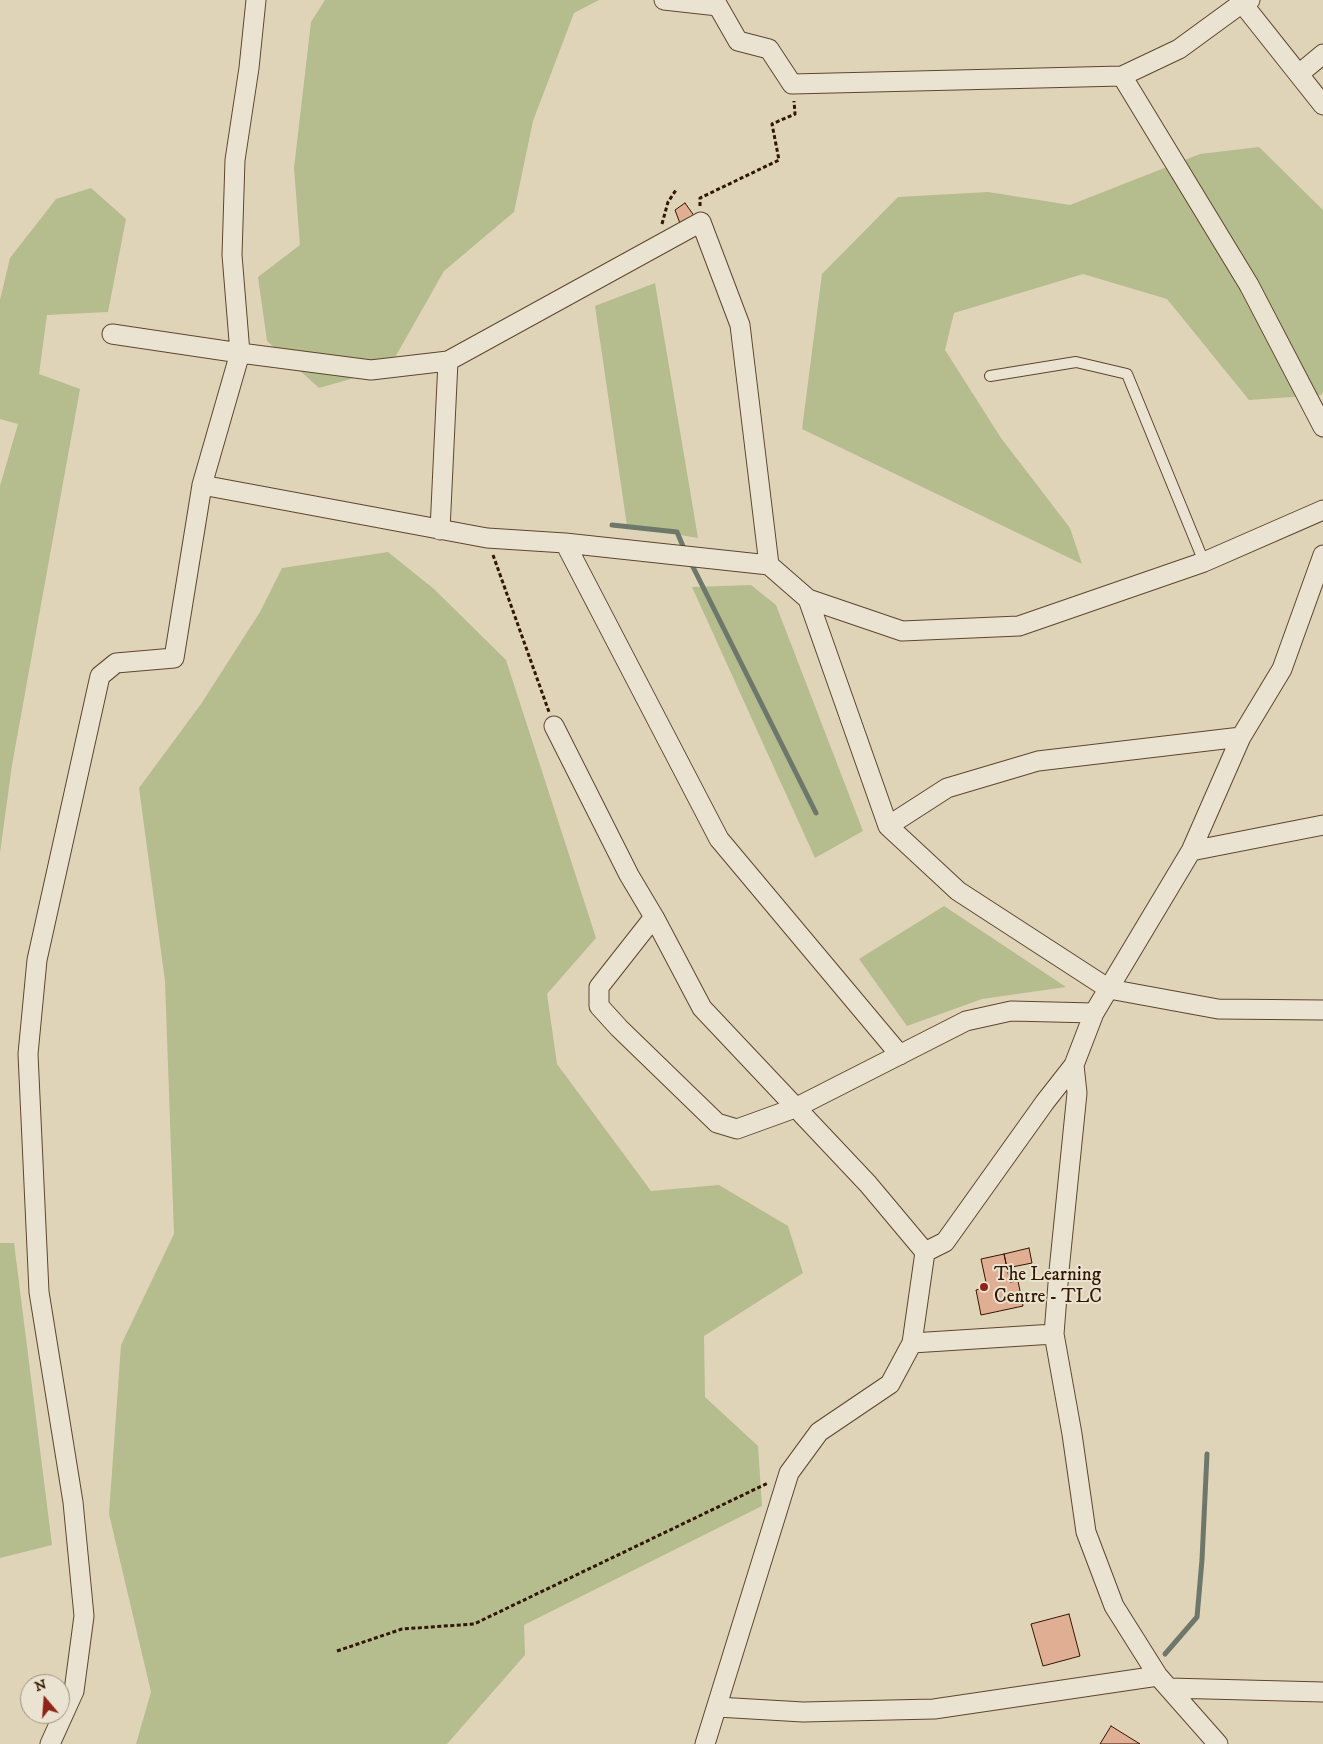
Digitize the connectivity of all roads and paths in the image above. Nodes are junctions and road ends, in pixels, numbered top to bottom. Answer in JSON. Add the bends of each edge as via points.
{"nodes":[{"id":1,"x":256,"y":0,"type":"edge"},
{"id":2,"x":664,"y":0,"type":"edge"},
{"id":3,"x":1246,"y":2,"type":"edge"},
{"id":4,"x":1323,"y":54,"type":"edge"},
{"id":5,"x":1299,"y":74,"type":"junction"},
{"id":6,"x":1122,"y":76,"type":"junction"},
{"id":7,"x":792,"y":84,"type":"junction"},
{"id":8,"x":1323,"y":105,"type":"edge"},
{"id":9,"x":676,"y":190,"type":"dead end"},
{"id":10,"x":700,"y":222,"type":"junction"},
{"id":11,"x":655,"y":247,"type":"junction"},
{"id":12,"x":112,"y":334,"type":"dead end"},
{"id":13,"x":240,"y":353,"type":"junction"},
{"id":14,"x":448,"y":361,"type":"junction"},
{"id":15,"x":990,"y":376,"type":"dead end"},
{"id":16,"x":1323,"y":427,"type":"edge"},
{"id":17,"x":202,"y":485,"type":"junction"},
{"id":18,"x":1323,"y":510,"type":"edge"},
{"id":19,"x":440,"y":530,"type":"junction"},
{"id":20,"x":487,"y":538,"type":"junction"},
{"id":21,"x":564,"y":543,"type":"junction"},
{"id":22,"x":1323,"y":555,"type":"edge"},
{"id":23,"x":1204,"y":562,"type":"junction"},
{"id":24,"x":769,"y":565,"type":"junction"},
{"id":25,"x":808,"y":599,"type":"junction"},
{"id":26,"x":554,"y":726,"type":"joint"},
{"id":27,"x":1241,"y":737,"type":"junction"},
{"id":28,"x":1323,"y":825,"type":"edge"},
{"id":29,"x":888,"y":826,"type":"junction"},
{"id":30,"x":1191,"y":851,"type":"junction"},
{"id":31,"x":654,"y":917,"type":"junction"},
{"id":32,"x":1110,"y":989,"type":"junction"},
{"id":33,"x":1323,"y":1010,"type":"edge"},
{"id":34,"x":1094,"y":1013,"type":"junction"},
{"id":35,"x":900,"y":1055,"type":"junction"},
{"id":36,"x":1074,"y":1065,"type":"junction"},
{"id":37,"x":795,"y":1108,"type":"junction"},
{"id":38,"x":925,"y":1252,"type":"junction"},
{"id":39,"x":1054,"y":1334,"type":"junction"},
{"id":40,"x":912,"y":1343,"type":"junction"},
{"id":41,"x":789,"y":1473,"type":"junction"},
{"id":42,"x":337,"y":1652,"type":"dead end"},
{"id":43,"x":1163,"y":1682,"type":"junction"},
{"id":44,"x":1323,"y":1692,"type":"edge"},
{"id":45,"x":717,"y":1706,"type":"junction"},
{"id":46,"x":50,"y":1744,"type":"edge"},
{"id":47,"x":705,"y":1744,"type":"edge"},
{"id":48,"x":1218,"y":1744,"type":"edge"}],
"edges":[{"from":1,"to":13,"type":"street","via":[[235,160],[232,255]]},
{"from":2,"to":7,"type":"street","via":[[718,6],[738,41],[769,49]]},
{"from":3,"to":5,"type":"street"},
{"from":3,"to":6,"type":"street","via":[[1179,49]]},
{"from":4,"to":5,"type":"street"},
{"from":5,"to":8,"type":"street"},
{"from":6,"to":7,"type":"street"},
{"from":6,"to":16,"type":"street","via":[[1249,285]]},
{"from":7,"to":10,"type":"path","via":[[795,114],[772,124],[779,160],[700,198]]},
{"from":9,"to":11,"type":"path","via":[[668,202]]},
{"from":10,"to":11,"type":"street"},
{"from":10,"to":24,"type":"street","via":[[740,325]]},
{"from":11,"to":14,"type":"street"},
{"from":12,"to":13,"type":"street"},
{"from":13,"to":14,"type":"street","via":[[371,370]]},
{"from":13,"to":17,"type":"street"},
{"from":14,"to":19,"type":"street"},
{"from":15,"to":23,"type":"lane","via":[[1076,362],[1127,374]]},
{"from":17,"to":19,"type":"street"},
{"from":17,"to":46,"type":"street","via":[[174,658],[116,663],[100,676],[37,960],[28,1054],[39,1292],[73,1502],[84,1616],[74,1691]]},
{"from":18,"to":23,"type":"street"},
{"from":19,"to":20,"type":"street"},
{"from":20,"to":21,"type":"street"},
{"from":20,"to":26,"type":"path"},
{"from":21,"to":24,"type":"street"},
{"from":21,"to":35,"type":"street","via":[[719,839]]},
{"from":22,"to":27,"type":"street","via":[[1282,669]]},
{"from":23,"to":25,"type":"street","via":[[1018,626],[902,630]]},
{"from":24,"to":25,"type":"street"},
{"from":25,"to":29,"type":"street"},
{"from":26,"to":31,"type":"street"},
{"from":27,"to":29,"type":"street","via":[[1038,761],[947,788]]},
{"from":27,"to":30,"type":"street"},
{"from":28,"to":30,"type":"street"},
{"from":29,"to":32,"type":"street","via":[[958,891]]},
{"from":30,"to":32,"type":"street"},
{"from":31,"to":37,"type":"street","via":[[702,1008]]},
{"from":31,"to":37,"type":"street","via":[[599,987],[599,1006],[717,1123],[737,1129]]},
{"from":32,"to":33,"type":"street","via":[[1218,1009]]},
{"from":32,"to":34,"type":"street"},
{"from":34,"to":35,"type":"street","via":[[1011,1011],[966,1021]]},
{"from":34,"to":36,"type":"street"},
{"from":35,"to":37,"type":"street"},
{"from":36,"to":38,"type":"street","via":[[945,1242]]},
{"from":36,"to":39,"type":"street","via":[[1076,1093]]},
{"from":37,"to":38,"type":"street","via":[[868,1184]]},
{"from":38,"to":40,"type":"street"},
{"from":39,"to":40,"type":"street"},
{"from":39,"to":43,"type":"street","via":[[1086,1532],[1114,1606]]},
{"from":40,"to":41,"type":"street","via":[[890,1384],[819,1432]]},
{"from":41,"to":42,"type":"path","via":[[474,1624],[402,1629]]},
{"from":41,"to":45,"type":"street"},
{"from":43,"to":44,"type":"street"},
{"from":43,"to":45,"type":"street","via":[[934,1709],[803,1712]]},
{"from":43,"to":48,"type":"street"},
{"from":45,"to":47,"type":"street"}]}
